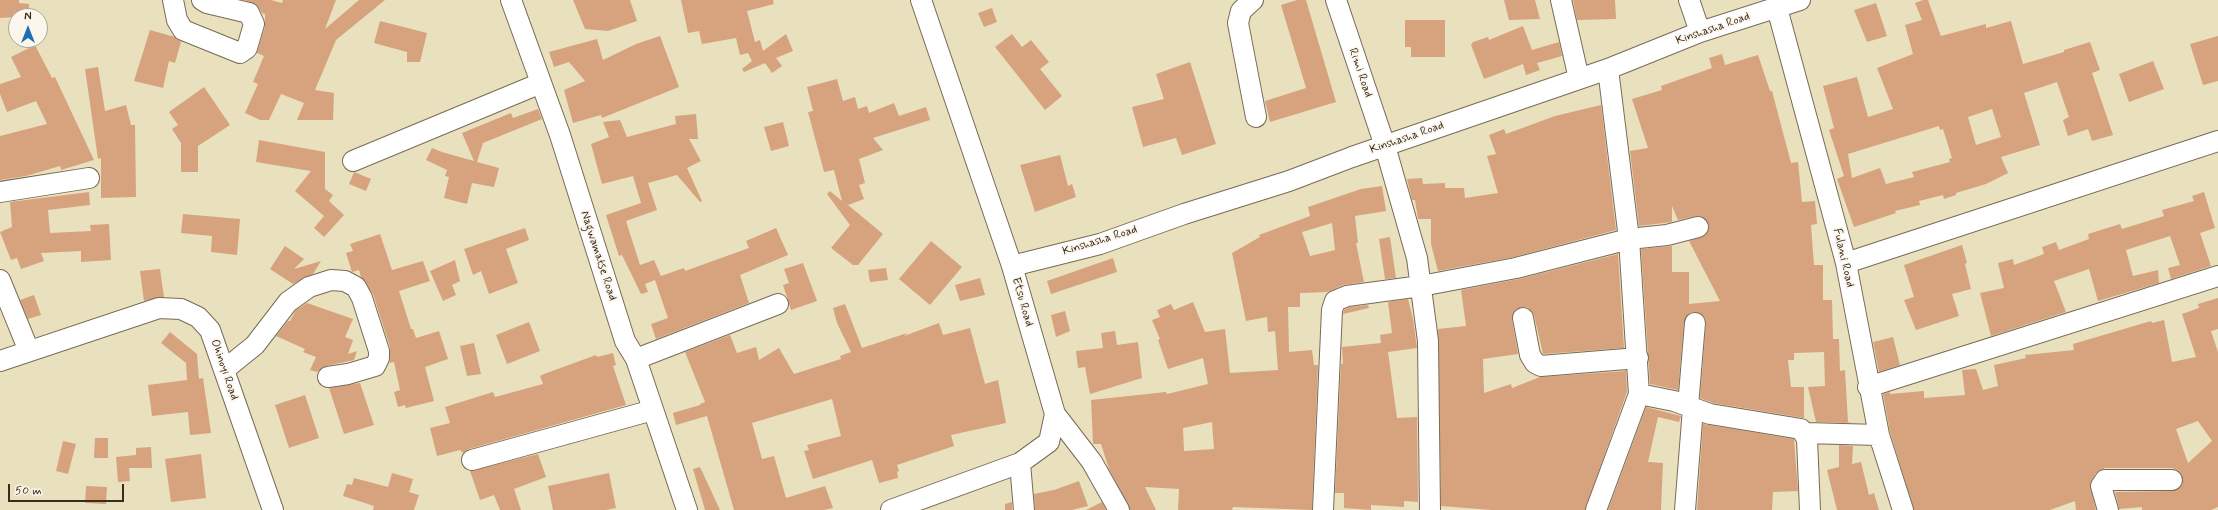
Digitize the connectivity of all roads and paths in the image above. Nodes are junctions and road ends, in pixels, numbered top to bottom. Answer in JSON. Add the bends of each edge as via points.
{"nodes":[{"id":1,"x":173,"y":0,"type":"edge"},
{"id":2,"x":202,"y":0,"type":"edge"},
{"id":3,"x":512,"y":0,"type":"edge"},
{"id":4,"x":921,"y":0,"type":"edge"},
{"id":5,"x":1253,"y":0,"type":"edge"},
{"id":6,"x":1336,"y":0,"type":"edge"},
{"id":7,"x":1561,"y":0,"type":"edge"},
{"id":8,"x":1689,"y":0,"type":"edge"},
{"id":9,"x":1800,"y":0,"type":"edge"},
{"id":10,"x":1777,"y":8,"type":"junction"},
{"id":11,"x":1700,"y":32,"type":"junction"},
{"id":12,"x":1608,"y":69,"type":"junction"},
{"id":13,"x":1579,"y":79,"type":"junction"},
{"id":14,"x":541,"y":83,"type":"junction"},
{"id":15,"x":1256,"y":117,"type":"dead end"},
{"id":16,"x":2218,"y":142,"type":"edge"},
{"id":17,"x":1385,"y":146,"type":"junction"},
{"id":18,"x":353,"y":161,"type":"dead end"},
{"id":19,"x":89,"y":178,"type":"dead end"},
{"id":20,"x":0,"y":192,"type":"edge"},
{"id":21,"x":1698,"y":227,"type":"dead end"},
{"id":22,"x":1629,"y":239,"type":"junction"},
{"id":23,"x":1846,"y":263,"type":"junction"},
{"id":24,"x":1012,"y":266,"type":"junction"},
{"id":25,"x":2218,"y":276,"type":"edge"},
{"id":26,"x":0,"y":280,"type":"edge"},
{"id":27,"x":1420,"y":286,"type":"junction"},
{"id":28,"x":778,"y":304,"type":"dead end"},
{"id":29,"x":1523,"y":318,"type":"dead end"},
{"id":30,"x":1695,"y":323,"type":"dead end"},
{"id":31,"x":29,"y":351,"type":"junction"},
{"id":32,"x":1638,"y":358,"type":"junction"},
{"id":33,"x":636,"y":359,"type":"junction"},
{"id":34,"x":0,"y":361,"type":"edge"},
{"id":35,"x":224,"y":370,"type":"junction"},
{"id":36,"x":328,"y":377,"type":"dead end"},
{"id":37,"x":1868,"y":387,"type":"junction"},
{"id":38,"x":1639,"y":394,"type":"junction"},
{"id":39,"x":1690,"y":407,"type":"junction"},
{"id":40,"x":653,"y":410,"type":"junction"},
{"id":41,"x":1055,"y":414,"type":"junction"},
{"id":42,"x":1805,"y":433,"type":"junction"},
{"id":43,"x":1879,"y":436,"type":"junction"},
{"id":44,"x":472,"y":460,"type":"dead end"},
{"id":45,"x":1020,"y":463,"type":"junction"},
{"id":46,"x":2172,"y":480,"type":"dead end"},
{"id":47,"x":903,"y":508,"type":"edge"},
{"id":48,"x":273,"y":510,"type":"edge"},
{"id":49,"x":687,"y":510,"type":"edge"},
{"id":50,"x":1024,"y":510,"type":"edge"},
{"id":51,"x":1119,"y":510,"type":"edge"},
{"id":52,"x":1323,"y":510,"type":"edge"},
{"id":53,"x":1430,"y":510,"type":"edge"},
{"id":54,"x":1596,"y":510,"type":"edge"},
{"id":55,"x":1685,"y":510,"type":"edge"},
{"id":56,"x":1810,"y":510,"type":"edge"},
{"id":57,"x":1903,"y":510,"type":"edge"},
{"id":58,"x":2108,"y":510,"type":"edge"}],
"edges":[{"from":1,"to":2,"type":"street","via":[[177,20],[183,30],[240,53],[247,48],[254,24],[249,13]]},
{"from":3,"to":14,"type":"street","name":"Nagwamatse Road"},
{"from":4,"to":24,"type":"street","name":"Etsu Road"},
{"from":5,"to":15,"type":"street","via":[[1241,11],[1238,23]]},
{"from":6,"to":17,"type":"street","name":"Rimi Road"},
{"from":7,"to":13,"type":"street"},
{"from":8,"to":11,"type":"street"},
{"from":9,"to":10,"type":"street","name":"Kinshasha Road"},
{"from":10,"to":11,"type":"street","name":"Kinshasha Road"},
{"from":10,"to":23,"type":"street","name":"Fulani Road"},
{"from":11,"to":12,"type":"street","name":"Kinshasha Road"},
{"from":12,"to":13,"type":"street","name":"Kinshasha Road"},
{"from":12,"to":22,"type":"street"},
{"from":13,"to":17,"type":"street","name":"Kinshasha Road"},
{"from":14,"to":18,"type":"street"},
{"from":14,"to":33,"type":"street","name":"Nagwamatse Road","via":[[625,341]]},
{"from":16,"to":23,"type":"street"},
{"from":17,"to":24,"type":"street","name":"Kinshasha Road","via":[[1100,244]]},
{"from":17,"to":27,"type":"street","name":"Rimi Road","via":[[1417,258]]},
{"from":19,"to":20,"type":"street"},
{"from":21,"to":22,"type":"street","via":[[1667,235]]},
{"from":22,"to":27,"type":"street","via":[[1516,268]]},
{"from":22,"to":32,"type":"street"},
{"from":23,"to":37,"type":"street","name":"Fulani Road"},
{"from":24,"to":41,"type":"street","name":"Etsu Road"},
{"from":25,"to":37,"type":"street"},
{"from":26,"to":31,"type":"street"},
{"from":27,"to":52,"type":"street","via":[[1347,296],[1335,301],[1332,310]]},
{"from":27,"to":53,"type":"street","name":"Rimi Road","via":[[1428,341]]},
{"from":28,"to":33,"type":"street"},
{"from":29,"to":32,"type":"street","via":[[1530,355],[1535,363],[1541,366]]},
{"from":30,"to":39,"type":"street"},
{"from":31,"to":34,"type":"street","name":"Ohinoyi Road"},
{"from":31,"to":35,"type":"street","name":"Ohinoyi Road","via":[[160,308],[181,309],[198,317],[210,330]]},
{"from":32,"to":38,"type":"street"},
{"from":33,"to":40,"type":"street","name":"Nagwamatse Road"},
{"from":35,"to":36,"type":"street","via":[[255,345],[288,302],[309,287],[331,280],[345,281],[356,287],[362,298],[379,358],[375,366]]},
{"from":35,"to":48,"type":"street","name":"Ohinoyi Road"},
{"from":37,"to":43,"type":"street","name":"Fulani Road"},
{"from":38,"to":39,"type":"street"},
{"from":38,"to":54,"type":"street"},
{"from":39,"to":42,"type":"street","via":[[1710,414],[1801,429]]},
{"from":39,"to":55,"type":"street"},
{"from":40,"to":44,"type":"street"},
{"from":40,"to":49,"type":"street","name":"Nagwamatse Road"},
{"from":41,"to":45,"type":"street","name":"Etsu Road","via":[[1049,442]]},
{"from":41,"to":51,"type":"street","via":[[1092,462]]},
{"from":42,"to":43,"type":"street"},
{"from":42,"to":56,"type":"street"},
{"from":43,"to":57,"type":"street","name":"Fulani Road"},
{"from":45,"to":47,"type":"street","name":"Etsu Road"},
{"from":45,"to":50,"type":"street"},
{"from":46,"to":58,"type":"street","via":[[2105,480],[2101,486]]}]}
